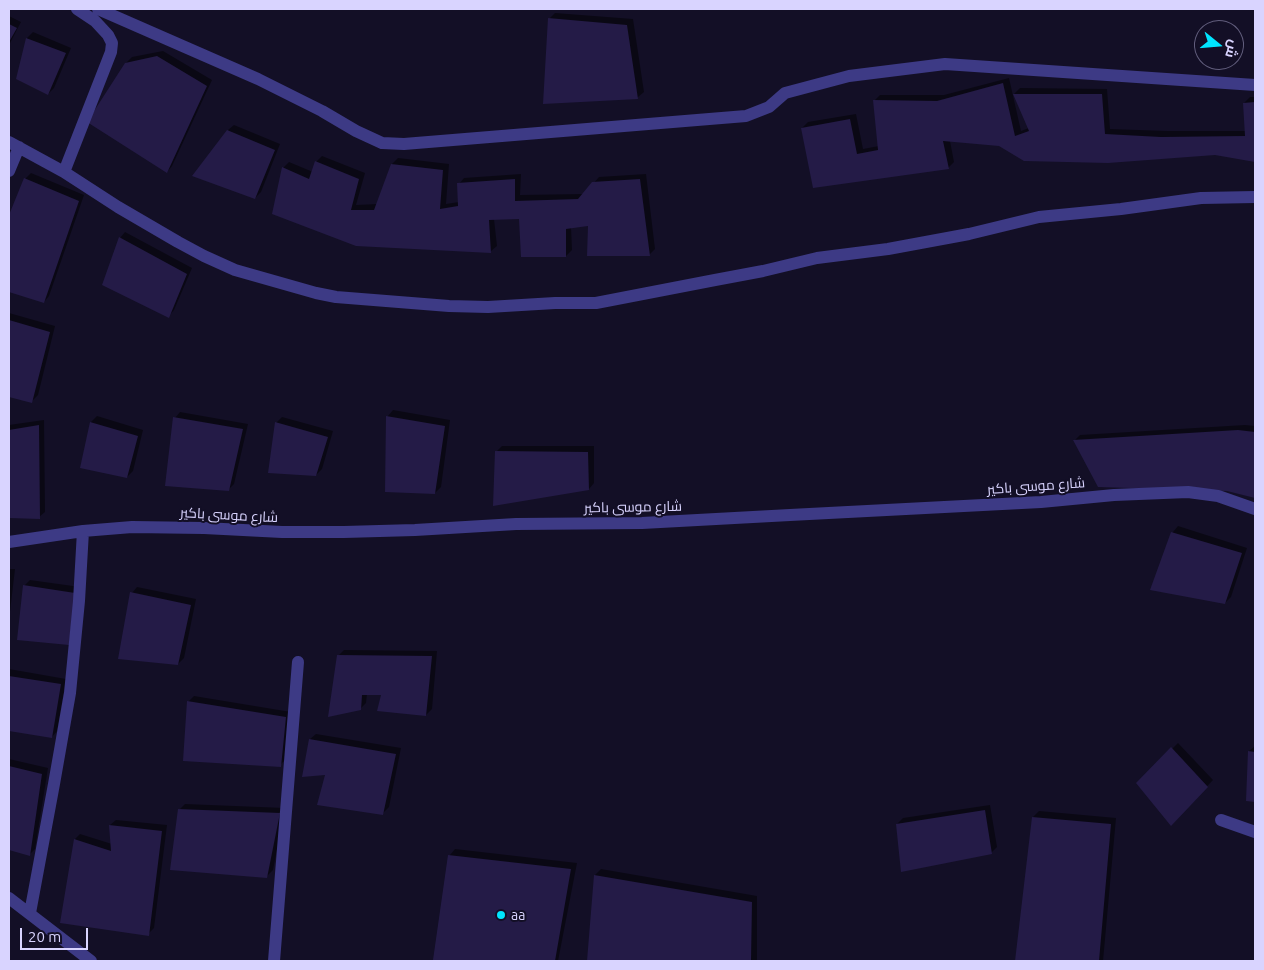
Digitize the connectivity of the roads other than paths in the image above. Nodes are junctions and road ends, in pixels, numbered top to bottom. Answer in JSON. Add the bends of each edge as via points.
{"nodes":[{"id":1,"x":77,"y":9,"type":"edge"},
{"id":2,"x":98,"y":9,"type":"edge"},
{"id":3,"x":1255,"y":85,"type":"edge"},
{"id":4,"x":14,"y":145,"type":"edge"},
{"id":5,"x":9,"y":171,"type":"edge"},
{"id":6,"x":64,"y":172,"type":"junction"},
{"id":7,"x":1255,"y":197,"type":"edge"},
{"id":8,"x":1255,"y":509,"type":"edge"},
{"id":9,"x":83,"y":530,"type":"junction"},
{"id":10,"x":9,"y":542,"type":"edge"},
{"id":11,"x":298,"y":662,"type":"dead end"},
{"id":12,"x":1221,"y":820,"type":"dead end"},
{"id":13,"x":1255,"y":832,"type":"edge"},
{"id":14,"x":9,"y":898,"type":"edge"},
{"id":15,"x":30,"y":913,"type":"junction"},
{"id":16,"x":91,"y":961,"type":"edge"},
{"id":17,"x":274,"y":961,"type":"edge"}],
"edges":[{"from":1,"to":6,"type":"street","via":[[95,21],[112,43],[108,61]]},
{"from":2,"to":3,"type":"street","via":[[258,79],[382,143],[404,144],[746,116],[769,107],[785,93],[849,76],[945,64]]},
{"from":4,"to":5,"type":"street"},
{"from":4,"to":6,"type":"street"},
{"from":6,"to":7,"type":"street","via":[[178,242],[235,270],[336,297],[488,307],[596,303],[763,272],[816,258],[960,236],[1039,217],[1201,198]]},
{"from":8,"to":9,"type":"street","name":"شارع موسى باكير","via":[[1218,496],[1188,492],[642,523],[516,524],[344,532],[132,527]]},
{"from":9,"to":10,"type":"street","name":"شارع موسى باكير"},
{"from":9,"to":15,"type":"street","via":[[70,693]]},
{"from":11,"to":17,"type":"street"},
{"from":12,"to":13,"type":"street"},
{"from":14,"to":15,"type":"street"},
{"from":15,"to":16,"type":"street"}]}
